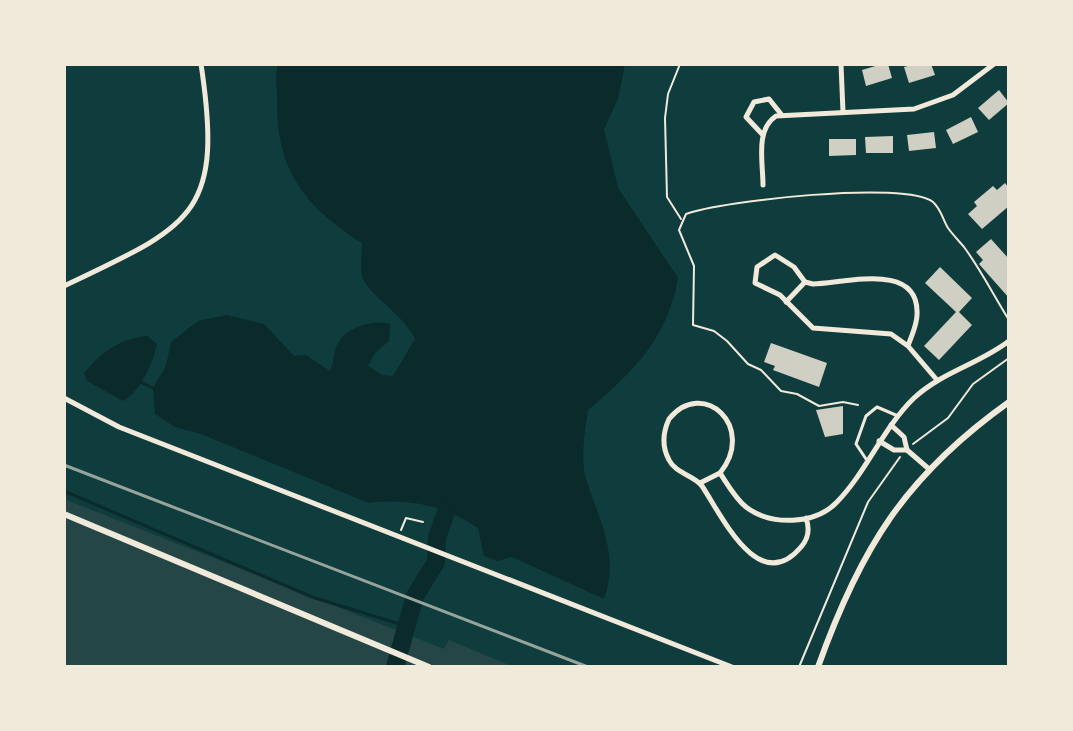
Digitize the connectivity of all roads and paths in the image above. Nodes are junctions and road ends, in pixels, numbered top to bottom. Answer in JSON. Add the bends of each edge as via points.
{"nodes":[{"id":1,"x":201,"y":64,"type":"edge"},
{"id":2,"x":680,"y":64,"type":"edge"},
{"id":3,"x":841,"y":64,"type":"edge"},
{"id":4,"x":994,"y":64,"type":"edge"},
{"id":5,"x":843,"y":112,"type":"junction"},
{"id":6,"x":781,"y":114,"type":"junction"},
{"id":7,"x":762,"y":134,"type":"junction"},
{"id":8,"x":763,"y":184,"type":"joint"},
{"id":9,"x":777,"y":199,"type":"junction"},
{"id":10,"x":681,"y":219,"type":"junction"},
{"id":11,"x":805,"y":282,"type":"junction"},
{"id":12,"x":64,"y":286,"type":"edge"},
{"id":13,"x":786,"y":302,"type":"junction"},
{"id":14,"x":1009,"y":320,"type":"edge"},
{"id":15,"x":1009,"y":341,"type":"edge"},
{"id":16,"x":908,"y":346,"type":"junction"},
{"id":17,"x":1009,"y":358,"type":"edge"},
{"id":18,"x":937,"y":380,"type":"junction"},
{"id":19,"x":64,"y":398,"type":"edge"},
{"id":20,"x":1009,"y":402,"type":"edge"},
{"id":21,"x":858,"y":405,"type":"dead end"},
{"id":22,"x":898,"y":416,"type":"junction"},
{"id":23,"x":891,"y":425,"type":"junction"},
{"id":24,"x":879,"y":441,"type":"junction"},
{"id":25,"x":907,"y":450,"type":"junction"},
{"id":26,"x":866,"y":459,"type":"junction"},
{"id":27,"x":929,"y":469,"type":"junction"},
{"id":28,"x":720,"y":473,"type":"junction"},
{"id":29,"x":700,"y":483,"type":"junction"},
{"id":30,"x":64,"y":514,"type":"edge"},
{"id":31,"x":806,"y":518,"type":"junction"},
{"id":32,"x":423,"y":522,"type":"dead end"},
{"id":33,"x":401,"y":535,"type":"junction"},
{"id":34,"x":429,"y":667,"type":"edge"},
{"id":35,"x":732,"y":667,"type":"edge"},
{"id":36,"x":799,"y":667,"type":"edge"},
{"id":37,"x":818,"y":667,"type":"edge"}],
"edges":[{"from":1,"to":12,"type":"street","via":[[210,146],[207,172],[193,203],[149,246]]},
{"from":2,"to":10,"type":"path","via":[[665,118],[667,197]]},
{"from":3,"to":5,"type":"street"},
{"from":4,"to":5,"type":"street","via":[[962,90],[932,104]]},
{"from":5,"to":6,"type":"street"},
{"from":6,"to":7,"type":"street"},
{"from":6,"to":7,"type":"street","via":[[769,99],[754,102],[746,117]]},
{"from":7,"to":8,"type":"street"},
{"from":8,"to":9,"type":"path"},
{"from":9,"to":10,"type":"path","via":[[723,203]]},
{"from":9,"to":14,"type":"path","via":[[888,193],[926,197],[937,206]]},
{"from":10,"to":21,"type":"path","via":[[679,230],[696,277],[693,325],[714,331],[781,391],[819,406]]},
{"from":11,"to":13,"type":"street"},
{"from":11,"to":13,"type":"street","via":[[782,257],[764,260],[753,275],[755,283]]},
{"from":11,"to":16,"type":"street","via":[[877,276],[892,281],[914,300],[917,315]]},
{"from":13,"to":16,"type":"street","via":[[813,328],[878,331]]},
{"from":15,"to":18,"type":"street"},
{"from":16,"to":18,"type":"street"},
{"from":17,"to":25,"type":"path","via":[[973,384],[948,418]]},
{"from":18,"to":22,"type":"street"},
{"from":19,"to":33,"type":"street","via":[[119,427]]},
{"from":20,"to":27,"type":"street"},
{"from":22,"to":23,"type":"street"},
{"from":22,"to":26,"type":"lane","via":[[877,407],[866,416],[856,444]]},
{"from":23,"to":24,"type":"street"},
{"from":23,"to":25,"type":"street","via":[[904,437]]},
{"from":24,"to":25,"type":"street"},
{"from":24,"to":26,"type":"street"},
{"from":25,"to":27,"type":"street"},
{"from":25,"to":36,"type":"path","via":[[868,502]]},
{"from":26,"to":31,"type":"street","via":[[835,505]]},
{"from":27,"to":37,"type":"street","via":[[865,555],[838,609]]},
{"from":28,"to":29,"type":"street"},
{"from":28,"to":29,"type":"street","via":[[733,449],[729,419],[700,403],[676,410],[665,428],[664,446],[679,472]]},
{"from":28,"to":31,"type":"street","via":[[734,494],[762,516]]},
{"from":29,"to":31,"type":"street","via":[[740,543],[759,560],[792,558],[808,534]]},
{"from":30,"to":34,"type":"street"},
{"from":32,"to":33,"type":"path","via":[[406,518]]},
{"from":33,"to":35,"type":"street"}]}
